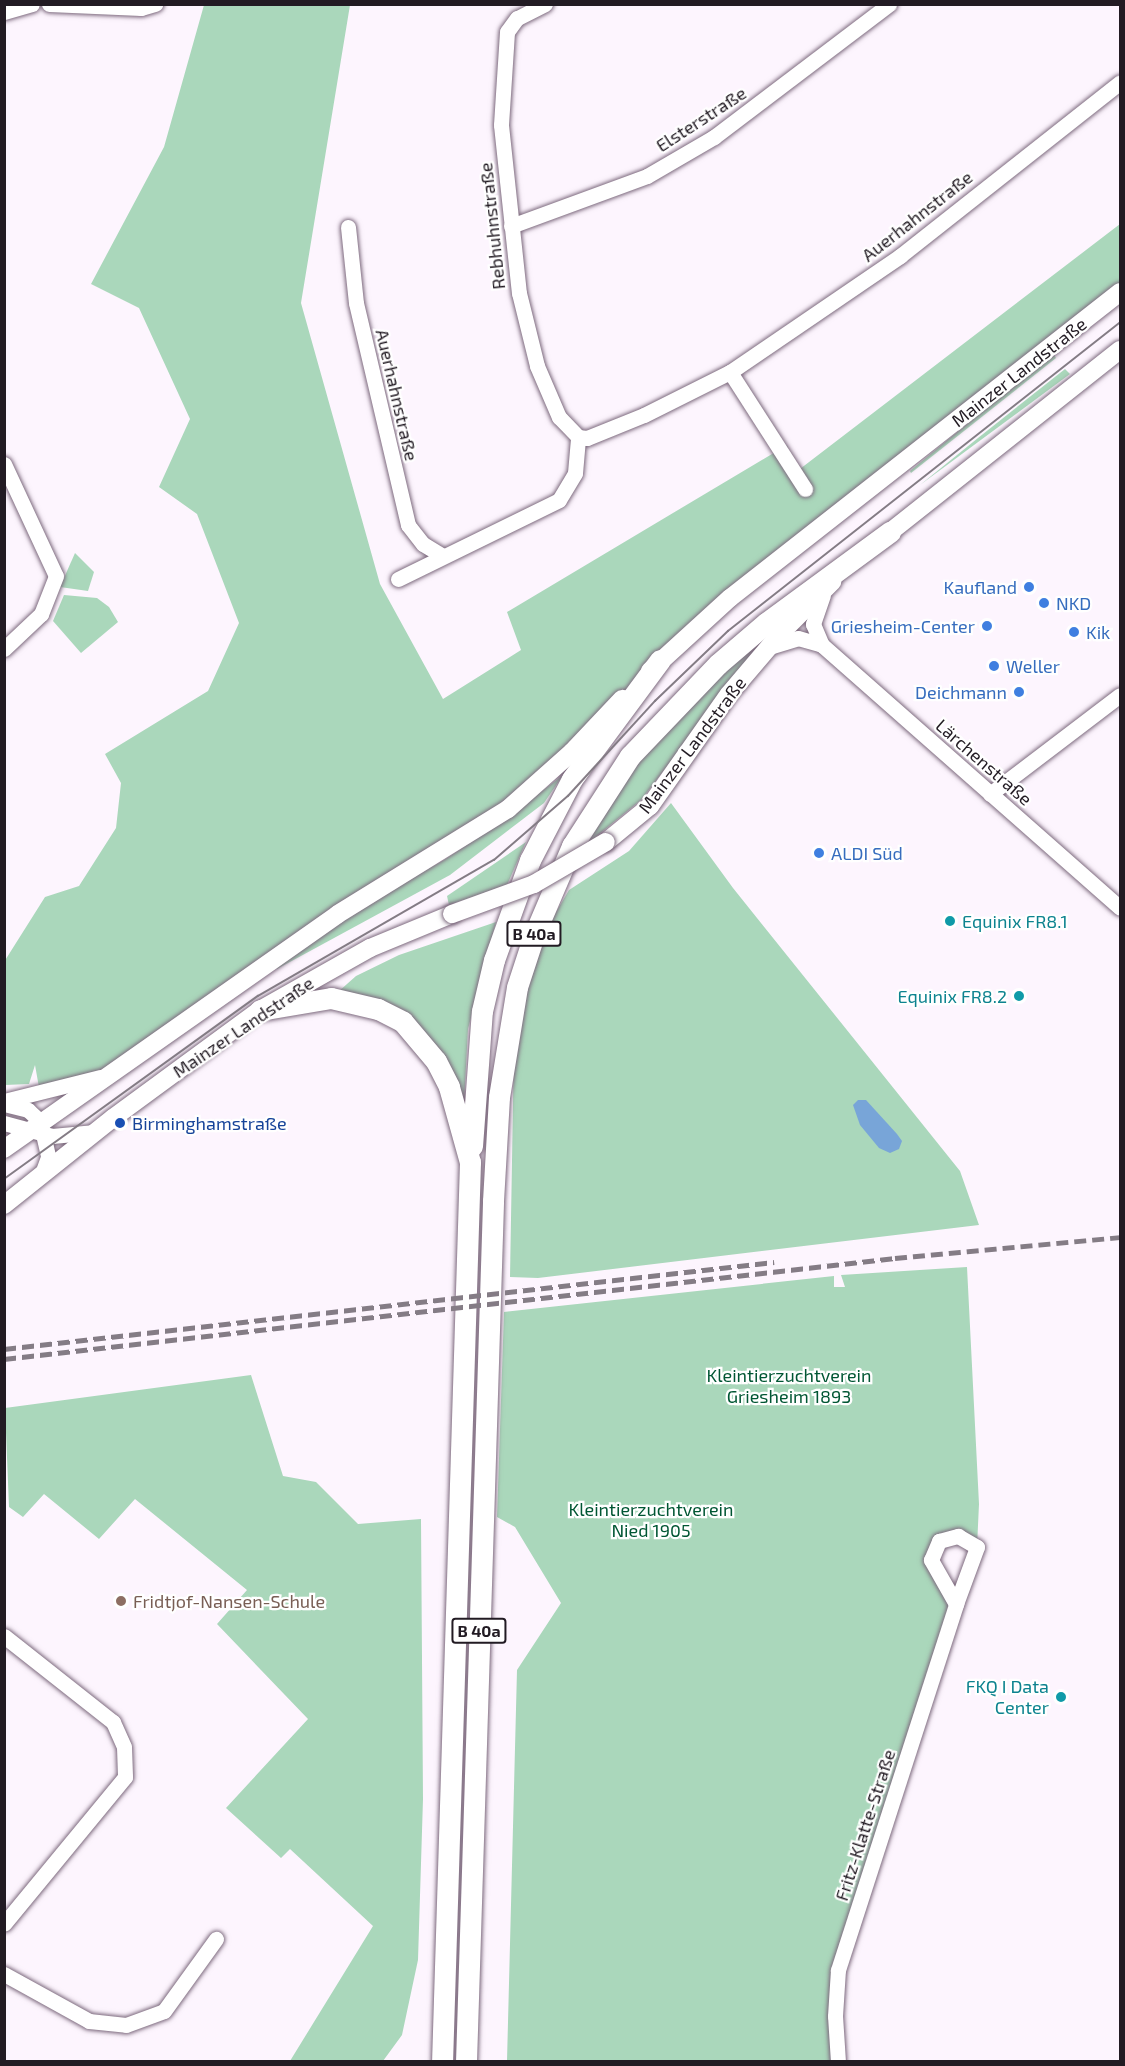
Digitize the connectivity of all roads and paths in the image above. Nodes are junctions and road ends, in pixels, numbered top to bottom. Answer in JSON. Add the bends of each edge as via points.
{"nodes":[{"id":1,"x":32,"y":4,"type":"edge"},
{"id":2,"x":49,"y":4,"type":"edge"},
{"id":3,"x":154,"y":4,"type":"edge"},
{"id":4,"x":888,"y":4,"type":"edge"},
{"id":5,"x":109,"y":5,"type":"edge"},
{"id":6,"x":536,"y":6,"type":"edge"},
{"id":7,"x":4,"y":12,"type":"edge"},
{"id":8,"x":1120,"y":82,"type":"edge"},
{"id":9,"x":512,"y":226,"type":"junction"},
{"id":10,"x":348,"y":227,"type":"dead end"},
{"id":11,"x":1120,"y":292,"type":"edge"},
{"id":12,"x":1120,"y":350,"type":"edge"},
{"id":13,"x":730,"y":372,"type":"junction"},
{"id":14,"x":578,"y":437,"type":"junction"},
{"id":15,"x":4,"y":464,"type":"edge"},
{"id":16,"x":805,"y":489,"type":"dead end"},
{"id":17,"x":890,"y":532,"type":"junction"},
{"id":18,"x":443,"y":556,"type":"junction"},
{"id":19,"x":398,"y":579,"type":"dead end"},
{"id":20,"x":834,"y":581,"type":"junction"},
{"id":21,"x":822,"y":645,"type":"junction"},
{"id":22,"x":769,"y":647,"type":"junction"},
{"id":23,"x":4,"y":649,"type":"edge"},
{"id":24,"x":660,"y":660,"type":"junction"},
{"id":25,"x":1120,"y":695,"type":"edge"},
{"id":26,"x":990,"y":794,"type":"junction"},
{"id":27,"x":1120,"y":908,"type":"edge"},
{"id":28,"x":260,"y":1011,"type":"junction"},
{"id":29,"x":125,"y":1066,"type":"junction"},
{"id":30,"x":4,"y":1102,"type":"edge"},
{"id":31,"x":4,"y":1123,"type":"edge"},
{"id":32,"x":38,"y":1129,"type":"junction"},
{"id":33,"x":96,"y":1131,"type":"junction"},
{"id":34,"x":4,"y":1149,"type":"edge"},
{"id":35,"x":41,"y":1176,"type":"junction"},
{"id":36,"x":4,"y":1205,"type":"edge"},
{"id":37,"x":467,"y":1250,"type":"junction"},
{"id":38,"x":956,"y":1604,"type":"dead end"},
{"id":39,"x":4,"y":1636,"type":"edge"},
{"id":40,"x":4,"y":1924,"type":"edge"},
{"id":41,"x":216,"y":1939,"type":"dead end"},
{"id":42,"x":4,"y":1974,"type":"edge"},
{"id":43,"x":468,"y":2012,"type":"junction"},
{"id":44,"x":444,"y":2017,"type":"junction"},
{"id":45,"x":430,"y":2061,"type":"edge"},
{"id":46,"x":442,"y":2061,"type":"edge"},
{"id":47,"x":466,"y":2061,"type":"edge"},
{"id":48,"x":476,"y":2061,"type":"edge"},
{"id":49,"x":838,"y":2061,"type":"edge"}],
"edges":[{"from":1,"to":7,"type":"street"},
{"from":2,"to":5,"type":"street"},
{"from":3,"to":5,"type":"street","via":[[141,8]]},
{"from":4,"to":9,"type":"street","name":"Elsterstraße","via":[[714,137],[646,176]]},
{"from":6,"to":9,"type":"street","name":"Rebhuhnstraße","via":[[517,18],[507,32],[501,125]]},
{"from":8,"to":13,"type":"street","name":"Auerhahnstraße","via":[[900,256]]},
{"from":9,"to":14,"type":"street","name":"Rebhuhnstraße","via":[[519,293],[537,366],[559,417]]},
{"from":10,"to":18,"type":"street","name":"Auerhahnstraße","via":[[363,337],[408,525],[423,544]]},
{"from":11,"to":24,"type":"main road","name":"Mainzer Landstraße","via":[[739,591]]},
{"from":12,"to":17,"type":"main road","name":"Mainzer Landstraße"},
{"from":13,"to":14,"type":"street","name":"Auerhahnstraße","via":[[634,418],[587,438]]},
{"from":13,"to":16,"type":"street"},
{"from":14,"to":18,"type":"street","via":[[574,473],[559,500]]},
{"from":15,"to":23,"type":"street","via":[[56,576],[41,614]]},
{"from":17,"to":20,"type":"main road","name":"Mainzer Landstraße"},
{"from":17,"to":43,"type":"highway","number":"B 40a","via":[[766,623],[718,664],[630,756],[572,846],[534,935],[517,987],[500,1097],[493,1200]]},
{"from":18,"to":19,"type":"street"},
{"from":20,"to":21,"type":"street","via":[[814,613],[813,624]]},
{"from":20,"to":22,"type":"main road","name":"Mainzer Landstraße"},
{"from":21,"to":22,"type":"street","via":[[798,638]]},
{"from":21,"to":26,"type":"street","name":"Lärchenstraße"},
{"from":22,"to":28,"type":"main road","name":"Mainzer Landstraße","bridge":true,"via":[[729,694],[650,806],[606,843],[534,884],[370,948]]},
{"from":24,"to":29,"type":"main road","name":"Mainzer Landstraße","via":[[572,752],[508,809],[338,914]]},
{"from":24,"to":37,"type":"highway","number":"B 40a","via":[[572,779],[530,860],[494,960],[477,1058]]},
{"from":25,"to":26,"type":"street"},
{"from":26,"to":27,"type":"street","name":"Lärchenstraße"},
{"from":28,"to":33,"type":"main road","name":"Mainzer Landstraße"},
{"from":28,"to":37,"type":"highway","via":[[303,1001],[355,1001],[403,1022],[420,1038],[448,1087],[470,1162]]},
{"from":29,"to":30,"type":"street","via":[[82,1083]]},
{"from":29,"to":32,"type":"main road","name":"Mainzer Landstraße"},
{"from":30,"to":32,"type":"street","via":[[28,1110]]},
{"from":31,"to":32,"type":"street"},
{"from":32,"to":33,"type":"street","via":[[70,1137]]},
{"from":32,"to":34,"type":"main road","name":"Mainzer Landstraße"},
{"from":32,"to":35,"type":"street","via":[[48,1157]]},
{"from":33,"to":35,"type":"main road","name":"Mainzer Landstraße"},
{"from":35,"to":36,"type":"main road","name":"Mainzer Landstraße"},
{"from":37,"to":44,"type":"highway","number":"B 40a"},
{"from":38,"to":49,"type":"street","name":"Fritz-Klatte-Straße","via":[[838,1970],[834,2016]]},
{"from":39,"to":40,"type":"street","via":[[113,1722],[124,1747],[125,1776]]},
{"from":41,"to":42,"type":"street","via":[[164,2011],[126,2025],[89,2021]]},
{"from":43,"to":47,"type":"highway","number":"B 40a"},
{"from":43,"to":48,"type":"highway"},
{"from":44,"to":45,"type":"highway"},
{"from":44,"to":46,"type":"highway","number":"B 40a"}]}
